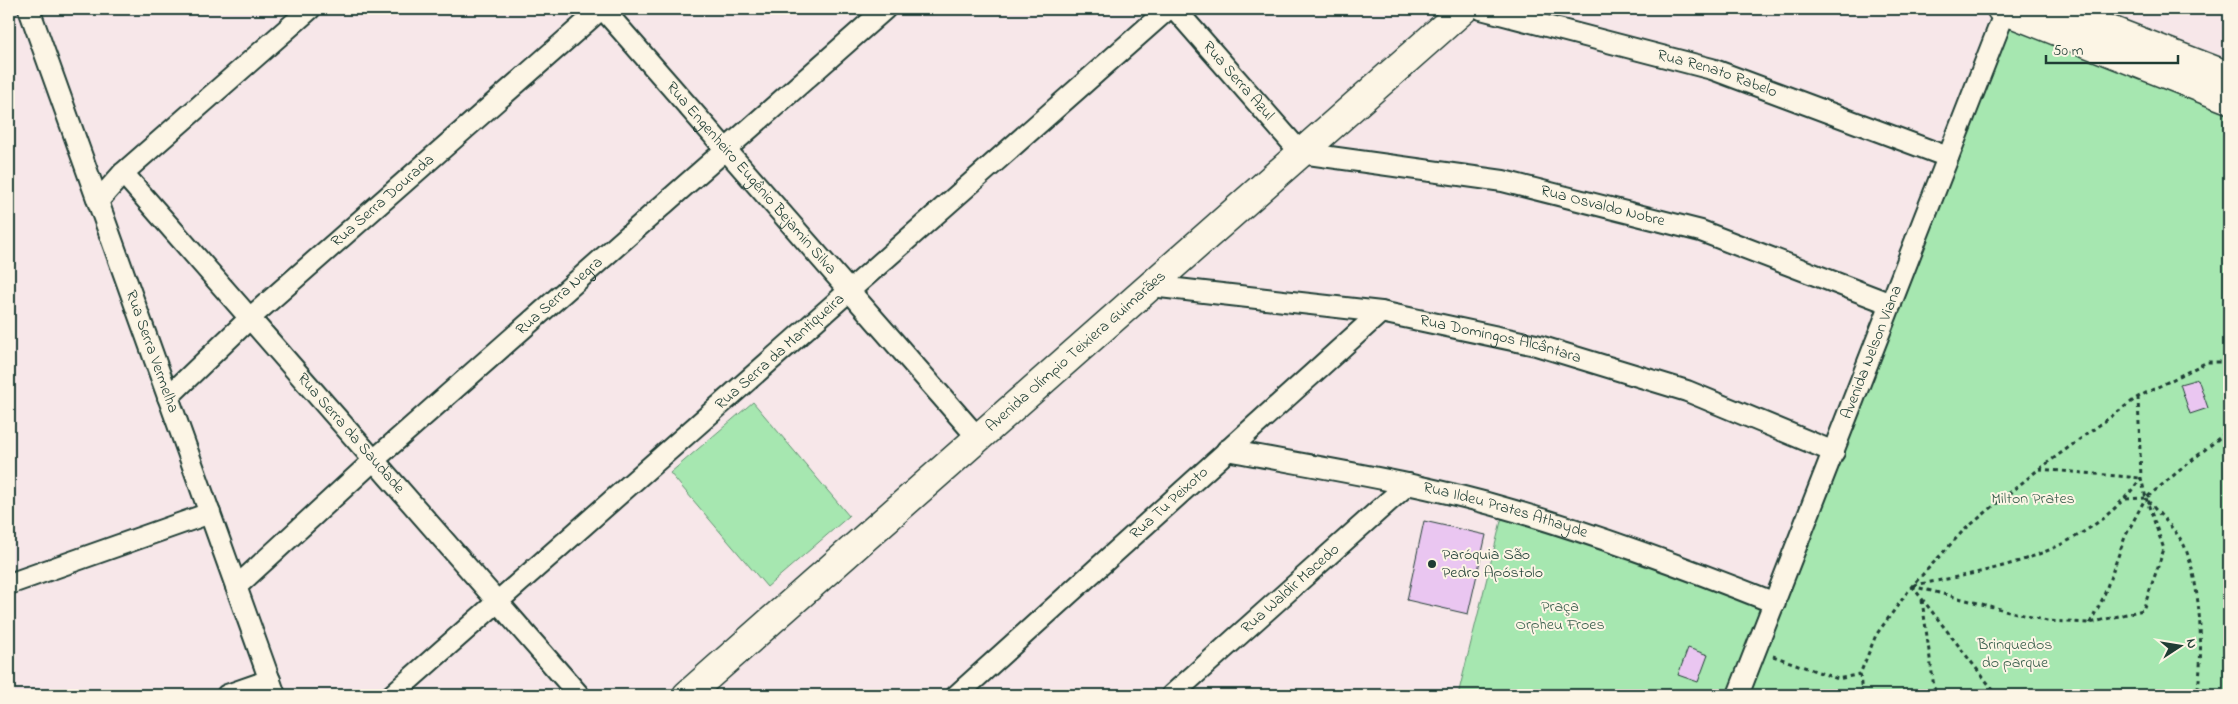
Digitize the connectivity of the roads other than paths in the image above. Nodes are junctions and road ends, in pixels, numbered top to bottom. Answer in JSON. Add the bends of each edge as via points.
{"nodes":[{"id":1,"x":29,"y":9,"type":"edge"},
{"id":2,"x":310,"y":9,"type":"edge"},
{"id":3,"x":602,"y":9,"type":"edge"},
{"id":4,"x":885,"y":9,"type":"edge"},
{"id":5,"x":1168,"y":9,"type":"edge"},
{"id":6,"x":1175,"y":9,"type":"edge"},
{"id":7,"x":1464,"y":9,"type":"edge"},
{"id":8,"x":1481,"y":9,"type":"edge"},
{"id":9,"x":2004,"y":9,"type":"edge"},
{"id":10,"x":2056,"y":9,"type":"edge"},
{"id":11,"x":2088,"y":15,"type":"edge"},
{"id":12,"x":2229,"y":76,"type":"edge"},
{"id":13,"x":2229,"y":99,"type":"edge"},
{"id":14,"x":726,"y":149,"type":"junction"},
{"id":15,"x":1301,"y":153,"type":"junction"},
{"id":16,"x":1948,"y":157,"type":"junction"},
{"id":17,"x":123,"y":173,"type":"junction"},
{"id":18,"x":98,"y":201,"type":"junction"},
{"id":19,"x":1151,"y":286,"type":"junction"},
{"id":20,"x":849,"y":290,"type":"junction"},
{"id":21,"x":1891,"y":304,"type":"junction"},
{"id":22,"x":1381,"y":312,"type":"junction"},
{"id":23,"x":250,"y":318,"type":"junction"},
{"id":24,"x":168,"y":397,"type":"junction"},
{"id":25,"x":978,"y":438,"type":"junction"},
{"id":26,"x":1227,"y":450,"type":"junction"},
{"id":27,"x":1834,"y":452,"type":"junction"},
{"id":28,"x":374,"y":460,"type":"junction"},
{"id":29,"x":1408,"y":484,"type":"junction"},
{"id":30,"x":210,"y":513,"type":"junction"},
{"id":31,"x":9,"y":584,"type":"edge"},
{"id":32,"x":236,"y":587,"type":"junction"},
{"id":33,"x":497,"y":601,"type":"junction"},
{"id":34,"x":1775,"y":603,"type":"junction"},
{"id":35,"x":272,"y":688,"type":"edge"},
{"id":36,"x":227,"y":695,"type":"edge"},
{"id":37,"x":392,"y":695,"type":"edge"},
{"id":38,"x":579,"y":695,"type":"edge"},
{"id":39,"x":687,"y":695,"type":"edge"},
{"id":40,"x":957,"y":695,"type":"edge"},
{"id":41,"x":1172,"y":695,"type":"edge"},
{"id":42,"x":1738,"y":695,"type":"edge"}],
"edges":[{"from":1,"to":18,"type":"street","name":"Rua Serra Vermelha"},
{"from":2,"to":17,"type":"street"},
{"from":3,"to":14,"type":"street","name":"Rua Engenheiro Eugênio Bejamin Silva"},
{"from":3,"to":23,"type":"street","name":"Rua Serra Dourada"},
{"from":4,"to":14,"type":"street","name":"Rua Serra Negra"},
{"from":5,"to":20,"type":"street","name":"Rua Serra da Mantiqueira"},
{"from":6,"to":15,"type":"street","name":"Rua Serra Azul"},
{"from":7,"to":15,"type":"street","name":"Avenida Olímpio Teixiera Guimarães"},
{"from":8,"to":16,"type":"street","name":"Rua Renato Rabelo","via":[[1712,69]]},
{"from":9,"to":13,"type":"street"},
{"from":9,"to":16,"type":"street","name":"Avenida Nelson Viana"},
{"from":10,"to":11,"type":"street"},
{"from":11,"to":12,"type":"street"},
{"from":14,"to":20,"type":"street","name":"Rua Engenheiro Eugênio Bejamin Silva"},
{"from":14,"to":28,"type":"street","name":"Rua Serra Negra"},
{"from":15,"to":19,"type":"street","name":"Avenida Olímpio Teixiera Guimarães"},
{"from":15,"to":21,"type":"street","name":"Rua Osvaldo Nobre","via":[[1503,181],[1701,231]]},
{"from":16,"to":21,"type":"street","name":"Avenida Nelson Viana"},
{"from":17,"to":18,"type":"street"},
{"from":17,"to":23,"type":"street","name":"Rua Serra da Saudade"},
{"from":18,"to":24,"type":"street","name":"Rua Serra Vermelha"},
{"from":19,"to":22,"type":"street","name":"Rua Domingos Alcântara"},
{"from":19,"to":25,"type":"street","name":"Avenida Olímpio Teixiera Guimarães"},
{"from":20,"to":25,"type":"street","name":"Rua Engenheiro Eugênio Bejamin Silva"},
{"from":20,"to":33,"type":"street","name":"Rua Serra da Mantiqueira"},
{"from":21,"to":27,"type":"street","name":"Avenida Nelson Viana"},
{"from":22,"to":26,"type":"street","name":"Rua Tu Peixoto"},
{"from":22,"to":27,"type":"street","name":"Rua Domingos Alcântara","via":[[1536,344],[1687,391]]},
{"from":23,"to":24,"type":"street","name":"Rua Serra Dourada"},
{"from":23,"to":28,"type":"street","name":"Rua Serra da Saudade"},
{"from":24,"to":30,"type":"street","name":"Rua Serra Vermelha"},
{"from":25,"to":39,"type":"street","name":"Avenida Olímpio Teixiera Guimarães"},
{"from":26,"to":29,"type":"street","name":"Rua Ildeu Prates Athayde"},
{"from":26,"to":40,"type":"street","name":"Rua Tu Peixoto"},
{"from":27,"to":34,"type":"street","name":"Avenida Nelson Viana"},
{"from":28,"to":32,"type":"street","name":"Rua Serra Negra"},
{"from":28,"to":33,"type":"street","name":"Rua Serra da Saudade"},
{"from":29,"to":34,"type":"street","name":"Rua Ildeu Prates Athayde","via":[[1507,508],[1647,553]]},
{"from":29,"to":41,"type":"street","name":"Rua Waldir Macedo"},
{"from":30,"to":31,"type":"street"},
{"from":30,"to":32,"type":"street","name":"Rua Serra Vermelha"},
{"from":32,"to":35,"type":"street","name":"Rua Serra Vermelha"},
{"from":33,"to":37,"type":"street","name":"Rua Serra da Mantiqueira"},
{"from":33,"to":38,"type":"street","name":"Rua Serra da Saudade"},
{"from":34,"to":42,"type":"street","name":"Avenida Nelson Viana"},
{"from":35,"to":36,"type":"street"}]}
